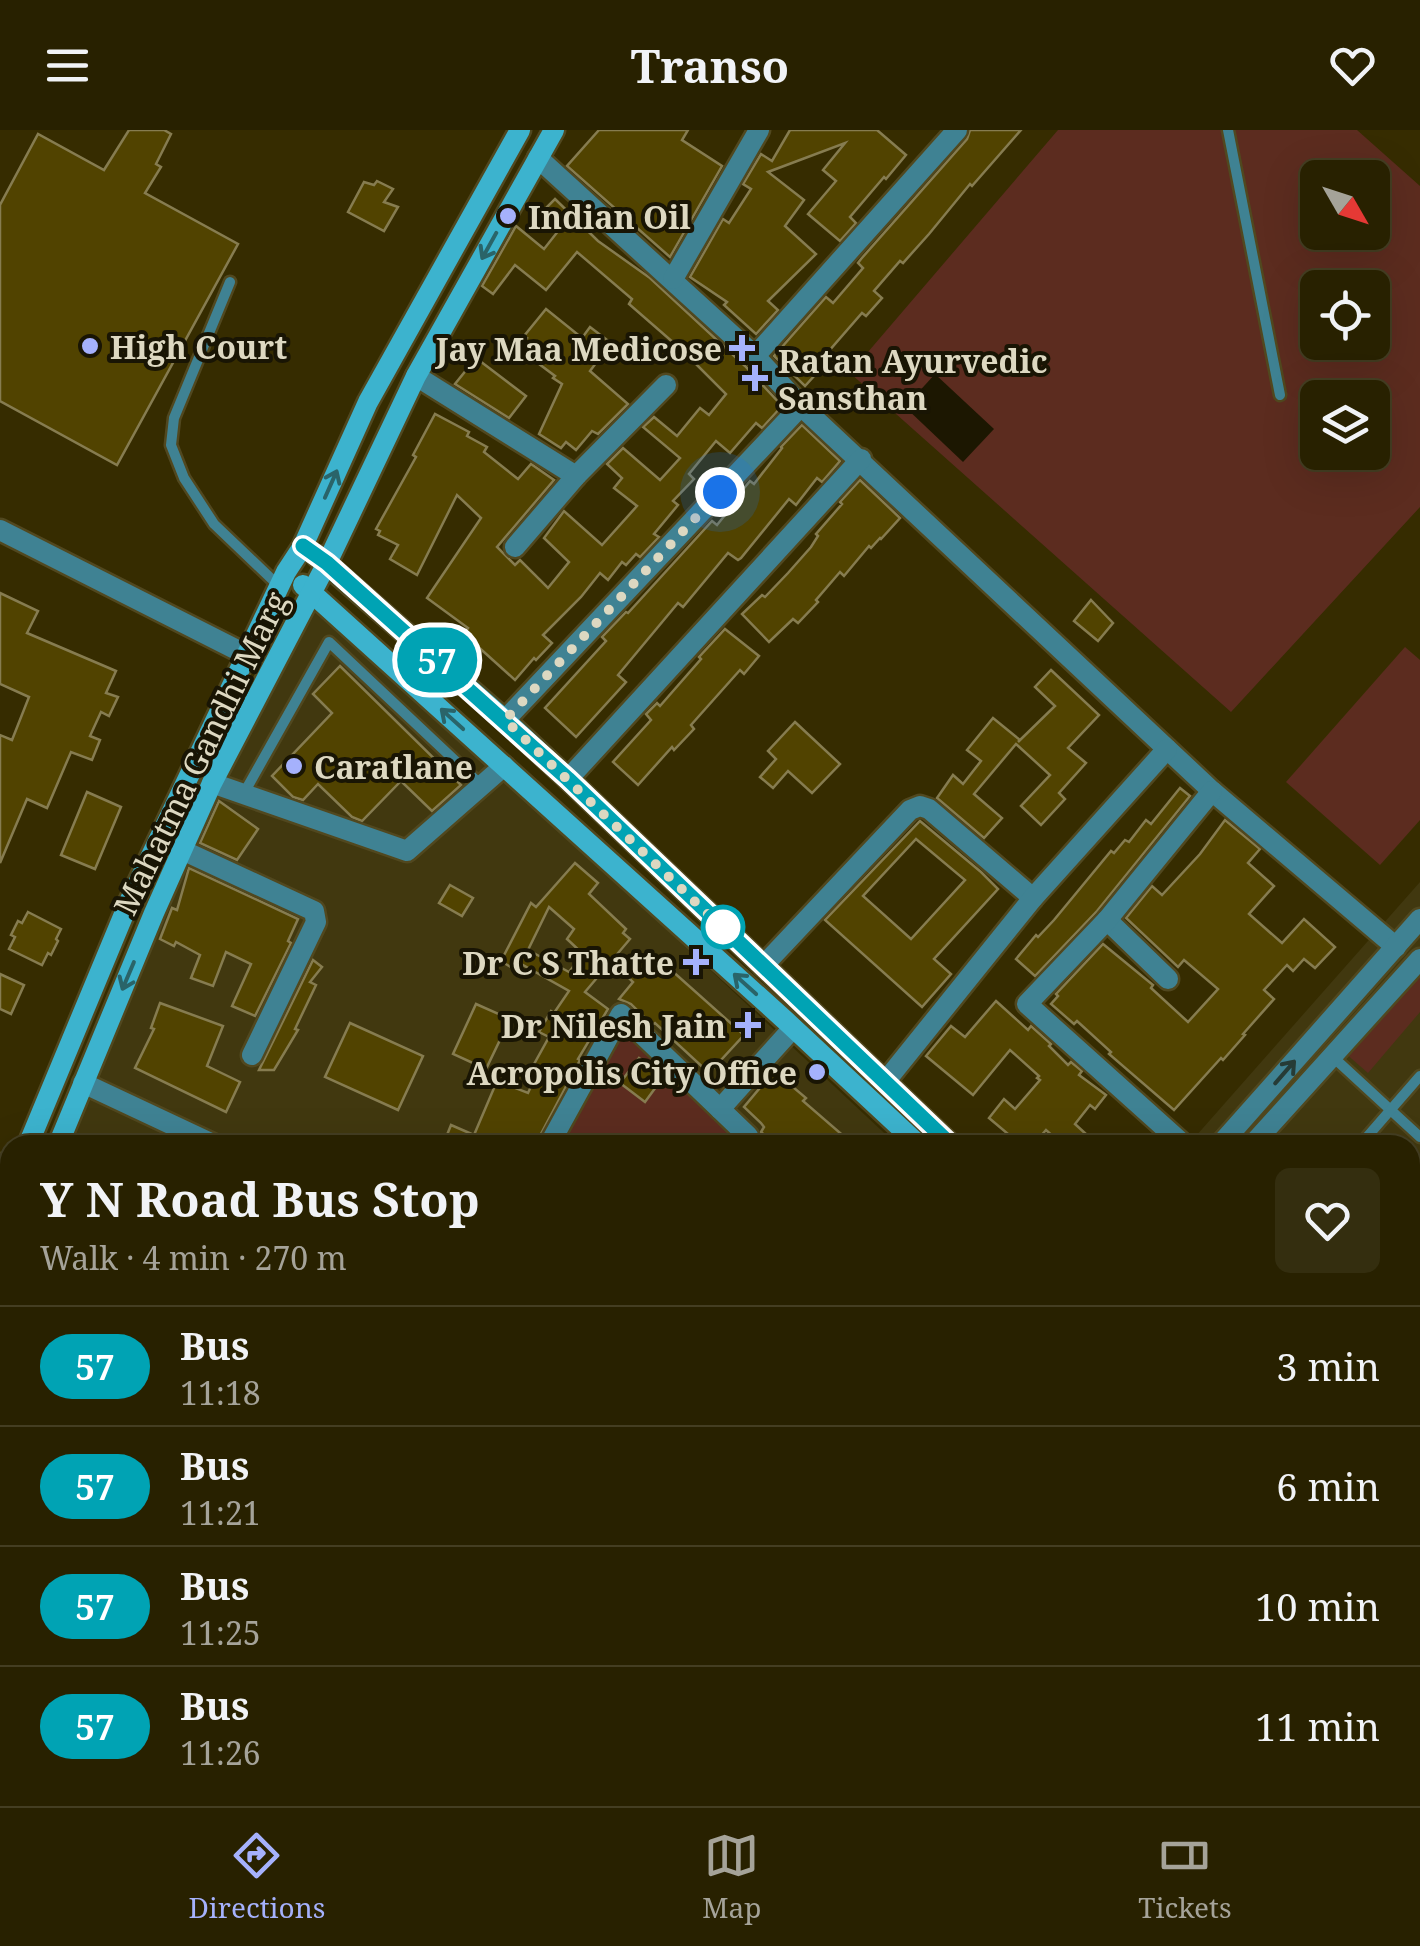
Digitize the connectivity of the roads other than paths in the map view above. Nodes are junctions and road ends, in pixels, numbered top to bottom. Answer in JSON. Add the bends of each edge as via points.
{"nodes":[{"id":1,"x":520,"y":130,"type":"edge"},
{"id":2,"x":554,"y":130,"type":"edge"},
{"id":3,"x":759,"y":130,"type":"edge"},
{"id":4,"x":957,"y":130,"type":"edge"},
{"id":5,"x":1228,"y":130,"type":"edge"},
{"id":6,"x":538,"y":158,"type":"junction"},
{"id":7,"x":673,"y":280,"type":"junction"},
{"id":8,"x":230,"y":282,"type":"dead end"},
{"id":9,"x":755,"y":356,"type":"junction"},
{"id":10,"x":416,"y":376,"type":"junction"},
{"id":11,"x":666,"y":385,"type":"dead end"},
{"id":12,"x":1280,"y":396,"type":"dead end"},
{"id":13,"x":801,"y":406,"type":"junction"},
{"id":14,"x":860,"y":460,"type":"junction"},
{"id":15,"x":576,"y":476,"type":"junction"},
{"id":16,"x":0,"y":530,"type":"edge"},
{"id":17,"x":303,"y":546,"type":"junction"},
{"id":18,"x":515,"y":547,"type":"dead end"},
{"id":19,"x":327,"y":563,"type":"junction"},
{"id":20,"x":283,"y":579,"type":"junction"},
{"id":21,"x":312,"y":592,"type":"junction"},
{"id":22,"x":247,"y":655,"type":"junction"},
{"id":23,"x":505,"y":720,"type":"junction"},
{"id":24,"x":1167,"y":749,"type":"junction"},
{"id":25,"x":504,"y":766,"type":"junction"},
{"id":26,"x":568,"y":779,"type":"junction"},
{"id":27,"x":212,"y":783,"type":"junction"},
{"id":28,"x":482,"y":786,"type":"junction"},
{"id":29,"x":1212,"y":791,"type":"junction"},
{"id":30,"x":243,"y":794,"type":"junction"},
{"id":31,"x":182,"y":850,"type":"junction"},
{"id":32,"x":1033,"y":898,"type":"junction"},
{"id":33,"x":1420,"y":919,"type":"edge"},
{"id":34,"x":1107,"y":920,"type":"junction"},
{"id":35,"x":1396,"y":947,"type":"junction"},
{"id":36,"x":1420,"y":958,"type":"edge"},
{"id":37,"x":763,"y":966,"type":"junction"},
{"id":38,"x":1168,"y":979,"type":"dead end"},
{"id":39,"x":793,"y":1028,"type":"junction"},
{"id":40,"x":252,"y":1055,"type":"dead end"},
{"id":41,"x":1333,"y":1057,"type":"junction"},
{"id":42,"x":1420,"y":1076,"type":"edge"},
{"id":43,"x":884,"y":1082,"type":"junction"},
{"id":44,"x":83,"y":1083,"type":"junction"},
{"id":45,"x":720,"y":1109,"type":"junction"},
{"id":46,"x":1390,"y":1110,"type":"junction"},
{"id":47,"x":32,"y":1135,"type":"edge"},
{"id":48,"x":62,"y":1135,"type":"edge"},
{"id":49,"x":195,"y":1135,"type":"edge"},
{"id":50,"x":554,"y":1135,"type":"edge"},
{"id":51,"x":747,"y":1135,"type":"edge"},
{"id":52,"x":908,"y":1135,"type":"edge"},
{"id":53,"x":940,"y":1135,"type":"edge"},
{"id":54,"x":1173,"y":1135,"type":"edge"},
{"id":55,"x":1229,"y":1135,"type":"edge"},
{"id":56,"x":1261,"y":1135,"type":"edge"},
{"id":57,"x":1369,"y":1135,"type":"edge"},
{"id":58,"x":1419,"y":1135,"type":"edge"}],
"edges":[{"from":17,"to":1,"type":"main road","name":"Mahatma Gandhi Marg","one_way":true,"via":[[368,402]]},
{"from":2,"to":6,"type":"main road","name":"Mahatma Gandhi Marg"},
{"from":3,"to":7,"type":"street"},
{"from":4,"to":9,"type":"street"},
{"from":5,"to":12,"type":"lane"},
{"from":6,"to":7,"type":"street"},
{"from":6,"to":10,"type":"main road","name":"Mahatma Gandhi Marg","one_way":true},
{"from":7,"to":9,"type":"street"},
{"from":8,"to":20,"type":"lane","via":[[174,418],[171,445],[214,524]]},
{"from":9,"to":13,"type":"street"},
{"from":10,"to":15,"type":"street"},
{"from":10,"to":19,"type":"main road","name":"Mahatma Gandhi Marg"},
{"from":11,"to":15,"type":"street"},
{"from":13,"to":14,"type":"street"},
{"from":13,"to":23,"type":"street"},
{"from":14,"to":24,"type":"street"},
{"from":14,"to":26,"type":"street"},
{"from":15,"to":18,"type":"street"},
{"from":16,"to":22,"type":"street"},
{"from":17,"to":19,"type":"main road"},
{"from":17,"to":20,"type":"main road","name":"Mahatma Gandhi Marg"},
{"from":19,"to":21,"type":"main road","name":"Mahatma Gandhi Marg"},
{"from":19,"to":23,"type":"main road"},
{"from":20,"to":21,"type":"main road"},
{"from":20,"to":22,"type":"main road","name":"Mahatma Gandhi Marg"},
{"from":25,"to":21,"type":"main road","one_way":true},
{"from":21,"to":27,"type":"main road","name":"Mahatma Gandhi Marg"},
{"from":22,"to":47,"type":"main road","name":"Mahatma Gandhi Marg","via":[[130,902]]},
{"from":23,"to":26,"type":"main road"},
{"from":24,"to":29,"type":"street"},
{"from":24,"to":32,"type":"street"},
{"from":25,"to":28,"type":"street"},
{"from":39,"to":25,"type":"main road","one_way":true},
{"from":26,"to":37,"type":"main road"},
{"from":27,"to":30,"type":"street"},
{"from":27,"to":31,"type":"main road","name":"Mahatma Gandhi Marg"},
{"from":28,"to":30,"type":"street","via":[[407,851]]},
{"from":28,"to":30,"type":"lane","via":[[329,642]]},
{"from":29,"to":34,"type":"street"},
{"from":29,"to":35,"type":"street"},
{"from":31,"to":40,"type":"street","via":[[314,911],[316,922]]},
{"from":31,"to":44,"type":"main road","name":"Mahatma Gandhi Marg","one_way":true},
{"from":32,"to":37,"type":"street","via":[[920,806]]},
{"from":32,"to":43,"type":"street"},
{"from":33,"to":35,"type":"street"},
{"from":34,"to":38,"type":"street"},
{"from":34,"to":54,"type":"street","via":[[1026,1004]]},
{"from":55,"to":35,"type":"street","one_way":true},
{"from":36,"to":41,"type":"street"},
{"from":37,"to":43,"type":"main road"},
{"from":39,"to":45,"type":"street"},
{"from":39,"to":52,"type":"main road"},
{"from":41,"to":46,"type":"lane"},
{"from":41,"to":56,"type":"street"},
{"from":42,"to":46,"type":"lane"},
{"from":43,"to":53,"type":"main road"},
{"from":44,"to":48,"type":"main road","name":"Mahatma Gandhi Marg"},
{"from":44,"to":49,"type":"street"},
{"from":45,"to":50,"type":"street","via":[[621,1014]]},
{"from":45,"to":51,"type":"street"},
{"from":46,"to":57,"type":"lane"},
{"from":46,"to":58,"type":"lane"}]}
